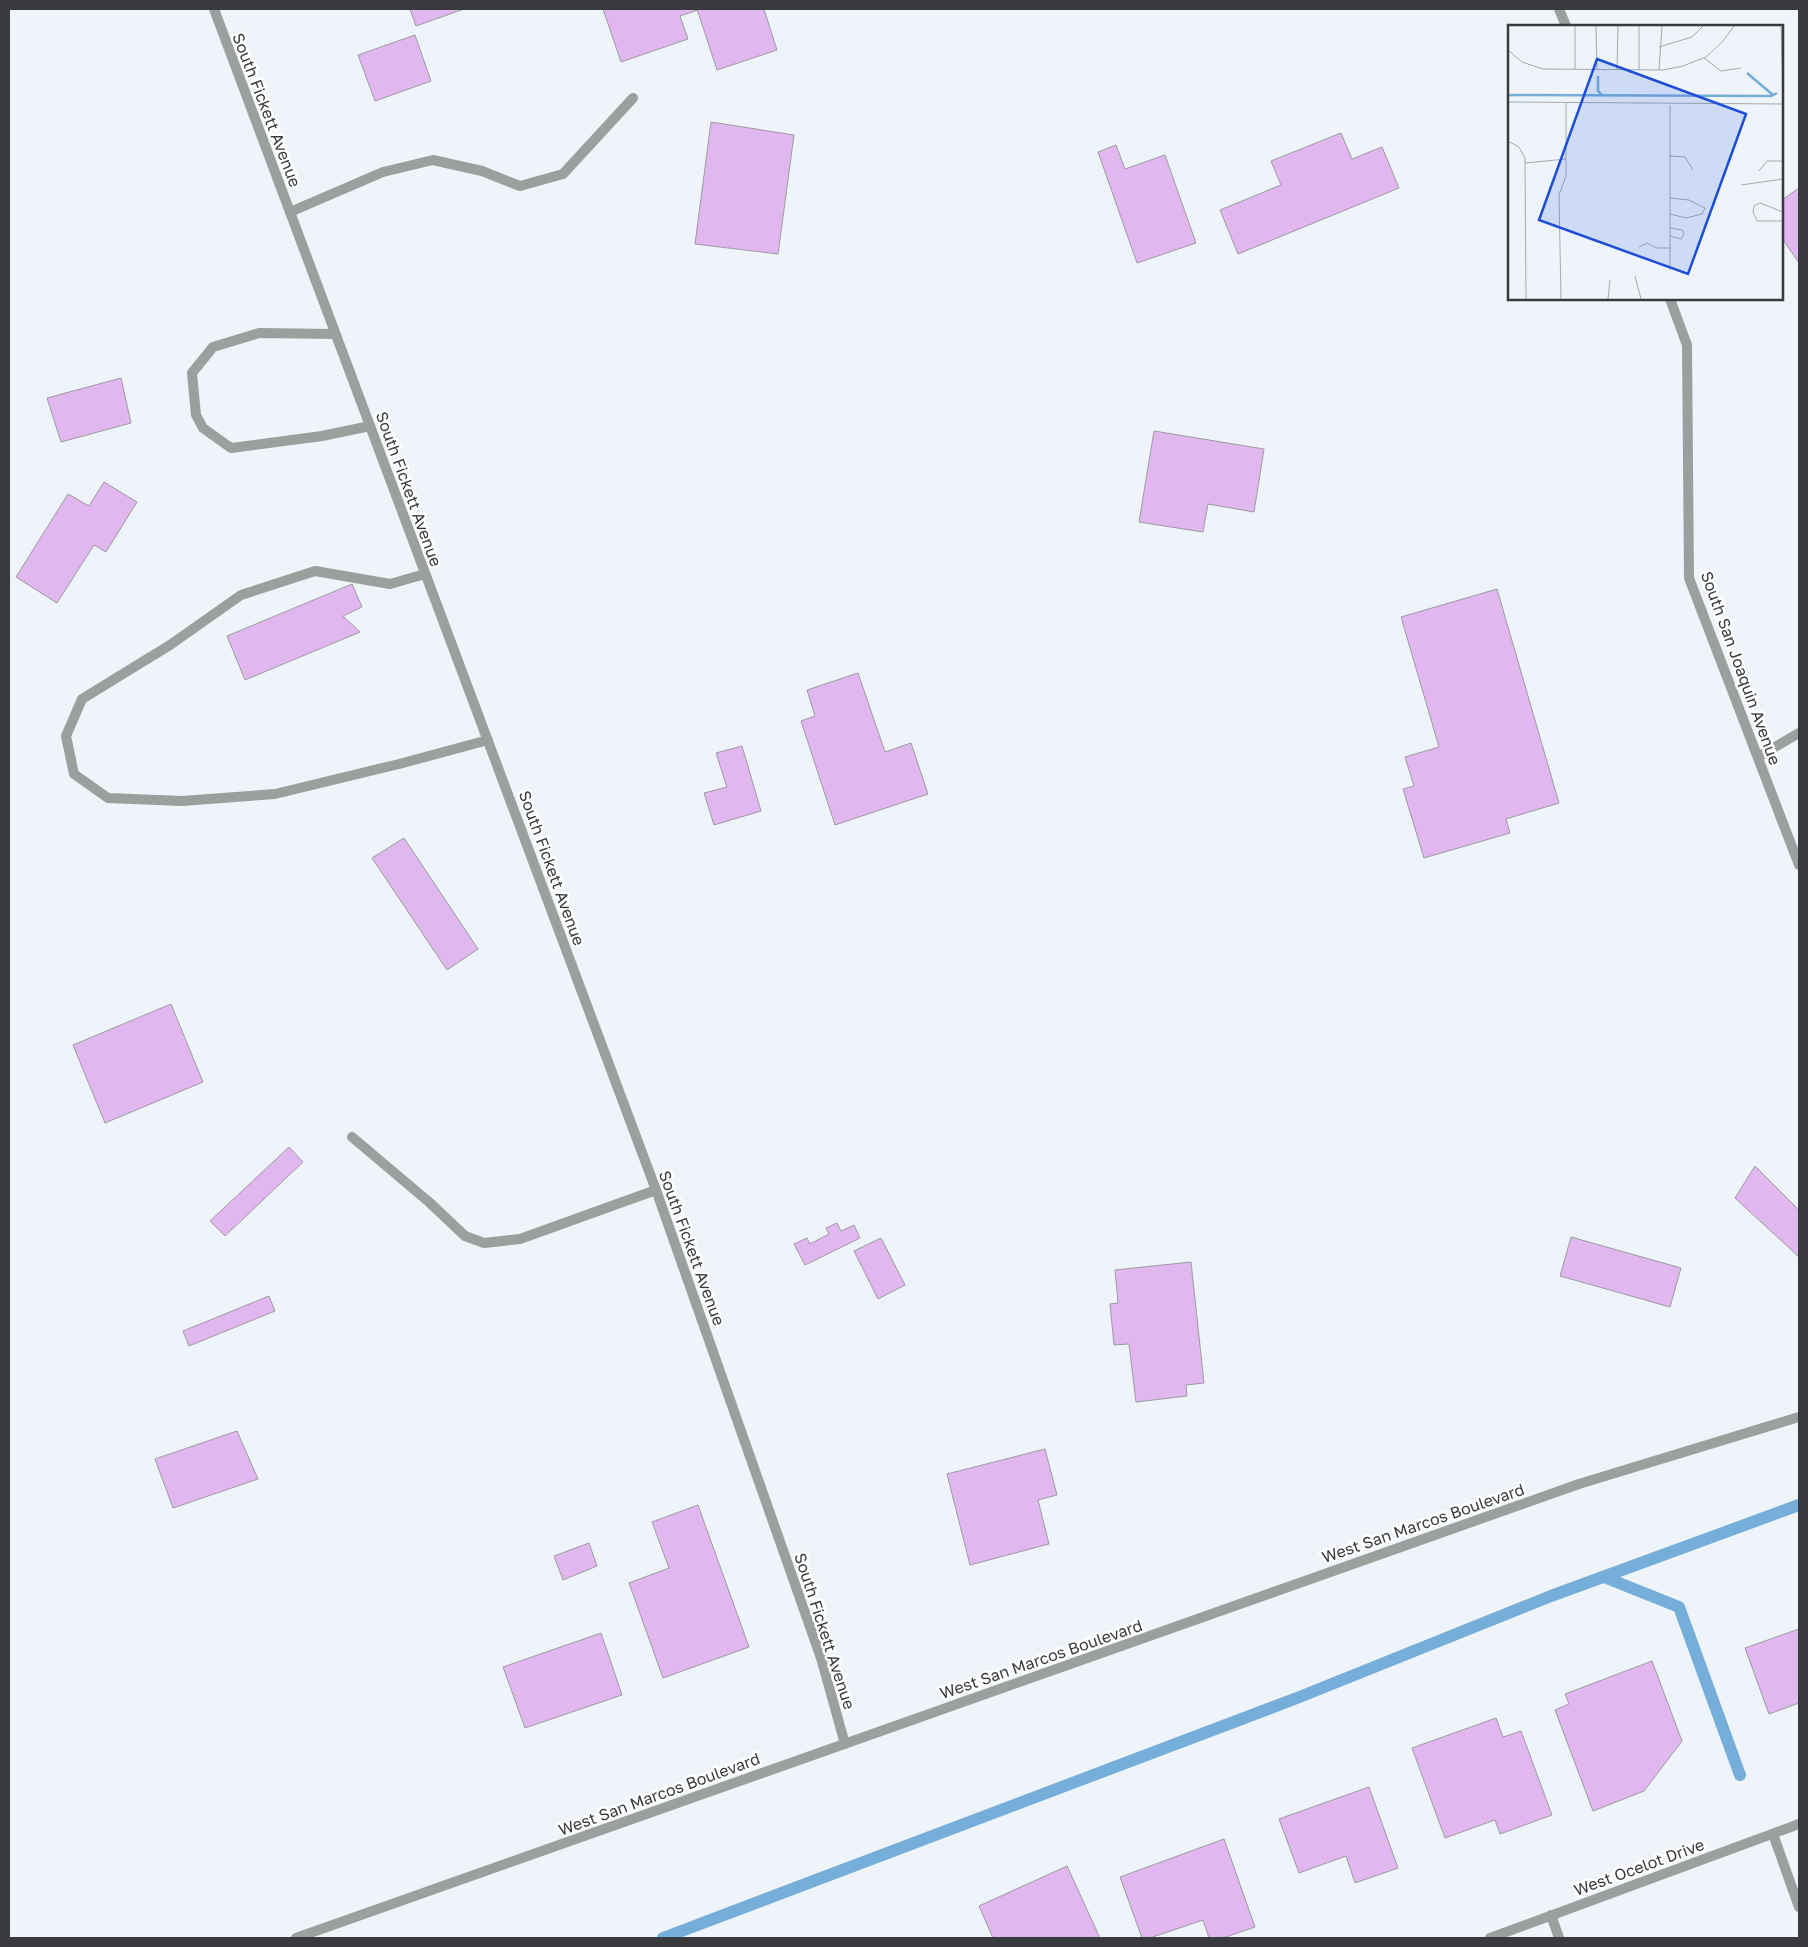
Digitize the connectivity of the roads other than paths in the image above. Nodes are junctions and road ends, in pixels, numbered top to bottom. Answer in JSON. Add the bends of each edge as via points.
{"nodes":[{"id":1,"x":214,"y":9,"type":"edge"},
{"id":2,"x":1559,"y":9,"type":"edge"},
{"id":3,"x":1566,"y":25,"type":"edge"},
{"id":4,"x":634,"y":98,"type":"dead end"},
{"id":5,"x":290,"y":212,"type":"junction"},
{"id":6,"x":1670,"y":300,"type":"edge"},
{"id":7,"x":335,"y":334,"type":"junction"},
{"id":8,"x":370,"y":426,"type":"junction"},
{"id":9,"x":425,"y":574,"type":"junction"},
{"id":10,"x":1799,"y":733,"type":"edge"},
{"id":11,"x":488,"y":740,"type":"junction"},
{"id":12,"x":1758,"y":757,"type":"junction"},
{"id":13,"x":1799,"y":864,"type":"edge"},
{"id":14,"x":352,"y":1137,"type":"dead end"},
{"id":15,"x":656,"y":1190,"type":"junction"},
{"id":16,"x":1799,"y":1417,"type":"edge"},
{"id":17,"x":845,"y":1744,"type":"junction"},
{"id":18,"x":1799,"y":1824,"type":"edge"},
{"id":19,"x":1773,"y":1834,"type":"junction"},
{"id":20,"x":1799,"y":1907,"type":"edge"},
{"id":21,"x":1551,"y":1916,"type":"junction"},
{"id":22,"x":296,"y":1938,"type":"edge"},
{"id":23,"x":1490,"y":1938,"type":"edge"},
{"id":24,"x":1559,"y":1938,"type":"edge"}],
"edges":[{"from":1,"to":5,"type":"street","name":"South Fickett Avenue"},
{"from":2,"to":3,"type":"street"},
{"from":4,"to":5,"type":"street","via":[[563,174],[520,186],[482,170],[433,160],[383,172]]},
{"from":5,"to":7,"type":"street","name":"South Fickett Avenue"},
{"from":6,"to":12,"type":"street","name":"South San Joaquin Avenue","via":[[1687,345],[1689,578]]},
{"from":7,"to":8,"type":"street","name":"South Fickett Avenue"},
{"from":7,"to":8,"type":"street","via":[[259,333],[213,347],[192,373],[196,415],[203,428],[231,448]]},
{"from":8,"to":9,"type":"street","name":"South Fickett Avenue"},
{"from":9,"to":11,"type":"street","name":"South Fickett Avenue"},
{"from":9,"to":11,"type":"street","via":[[390,584],[315,571],[240,595],[170,645],[82,699],[66,736],[74,774],[108,798],[182,801],[275,794]]},
{"from":10,"to":12,"type":"street"},
{"from":11,"to":15,"type":"street","name":"South Fickett Avenue"},
{"from":12,"to":13,"type":"street","name":"South San Joaquin Avenue"},
{"from":14,"to":15,"type":"street","via":[[464,1236],[484,1243],[520,1239]]},
{"from":15,"to":17,"type":"street","name":"South Fickett Avenue","via":[[821,1658]]},
{"from":16,"to":17,"type":"street","name":"West San Marcos Boulevard","via":[[1579,1484]]},
{"from":17,"to":22,"type":"street","name":"West San Marcos Boulevard"},
{"from":18,"to":19,"type":"street","name":"West Ocelot Drive"},
{"from":19,"to":20,"type":"street"},
{"from":19,"to":21,"type":"street","name":"West Ocelot Drive"},
{"from":21,"to":23,"type":"street","name":"West Ocelot Drive"},
{"from":21,"to":24,"type":"street"}]}
